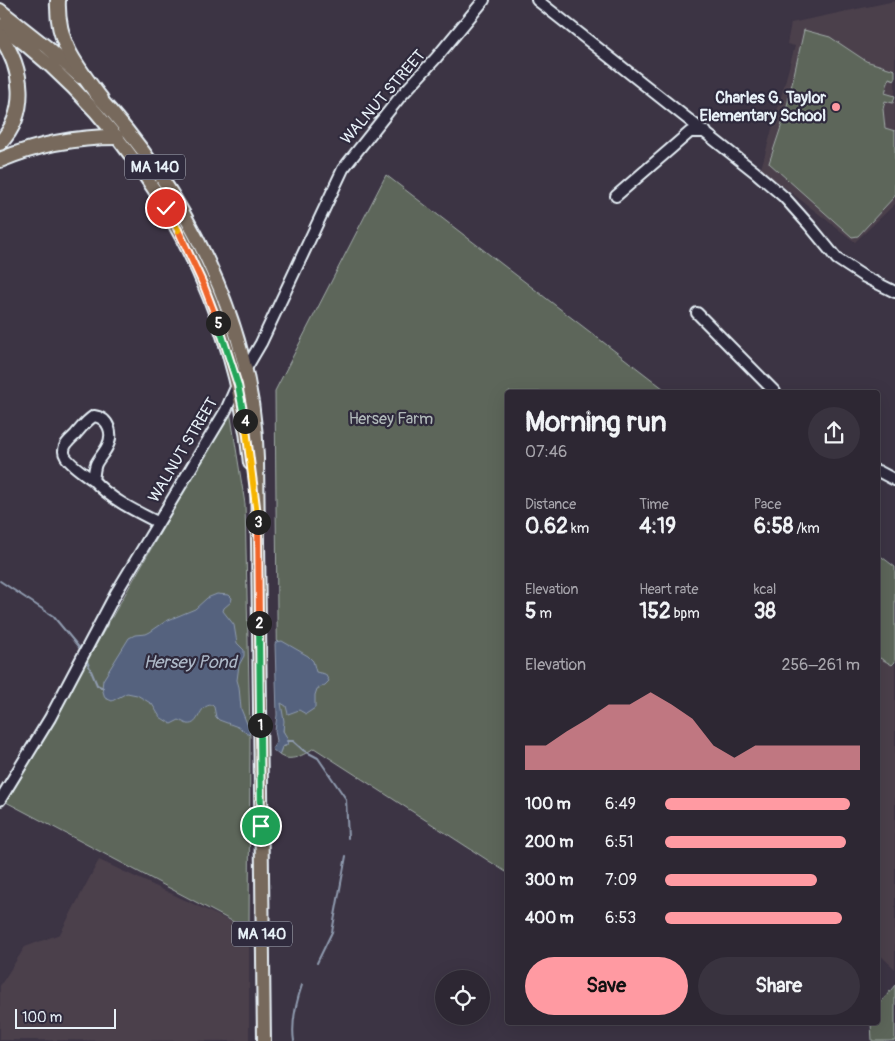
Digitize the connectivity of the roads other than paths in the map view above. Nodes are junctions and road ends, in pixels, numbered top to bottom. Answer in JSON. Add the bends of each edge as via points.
{"nodes":[{"id":1,"x":58,"y":0,"type":"edge"},
{"id":2,"x":484,"y":0,"type":"edge"},
{"id":3,"x":537,"y":0,"type":"edge"},
{"id":4,"x":0,"y":10,"type":"edge"},
{"id":5,"x":0,"y":25,"type":"edge"},
{"id":6,"x":0,"y":36,"type":"edge"},
{"id":7,"x":101,"y":99,"type":"junction"},
{"id":8,"x":706,"y":132,"type":"junction"},
{"id":9,"x":117,"y":137,"type":"junction"},
{"id":10,"x":0,"y":143,"type":"edge"},
{"id":11,"x":0,"y":160,"type":"edge"},
{"id":12,"x":616,"y":196,"type":"dead end"},
{"id":13,"x":895,"y":292,"type":"edge"},
{"id":14,"x":697,"y":313,"type":"dead end"},
{"id":15,"x":246,"y":369,"type":"junction"},
{"id":16,"x":238,"y":385,"type":"junction"},
{"id":17,"x":773,"y":390,"type":"edge"},
{"id":18,"x":880,"y":472,"type":"edge"},
{"id":19,"x":93,"y":480,"type":"junction"},
{"id":20,"x":895,"y":480,"type":"edge"},
{"id":21,"x":258,"y":520,"type":"junction"},
{"id":22,"x":158,"y":522,"type":"junction"},
{"id":23,"x":0,"y":800,"type":"edge"},
{"id":24,"x":264,"y":1041,"type":"edge"}],
"edges":[{"from":1,"to":7,"type":"highway","via":[[60,25],[68,52]]},
{"from":2,"to":15,"type":"street","name":"WALNUT STREET","via":[[342,169]]},
{"from":3,"to":8,"type":"street"},
{"from":4,"to":7,"type":"main road","number":"MA 140","via":[[52,51]]},
{"from":5,"to":9,"type":"main road","number":"MA 140","via":[[59,74]]},
{"from":6,"to":10,"type":"highway","via":[[14,61],[20,91],[17,115]]},
{"from":7,"to":15,"type":"main road","number":"MA 140","via":[[148,158],[188,221],[222,295]]},
{"from":8,"to":12,"type":"street","via":[[690,132]]},
{"from":8,"to":13,"type":"street","via":[[784,197],[836,258]]},
{"from":9,"to":11,"type":"highway","via":[[60,141]]},
{"from":9,"to":16,"type":"main road","number":"MA 140","via":[[154,187],[187,247],[213,310]]},
{"from":14,"to":17,"type":"street"},
{"from":15,"to":16,"type":"street","name":"WALNUT STREET"},
{"from":15,"to":21,"type":"main road","number":"MA 140","via":[[257,444]]},
{"from":16,"to":21,"type":"main road","number":"MA 140"},
{"from":16,"to":22,"type":"street","name":"WALNUT STREET"},
{"from":18,"to":20,"type":"street"},
{"from":19,"to":19,"type":"street","via":[[70,462],[63,452],[65,445],[94,416],[105,420],[111,433],[108,446],[95,466]]},
{"from":19,"to":22,"type":"street","via":[[105,491]]},
{"from":21,"to":24,"type":"main road","number":"MA 140"},
{"from":22,"to":23,"type":"street","name":"WALNUT STREET","via":[[36,743]]}]}
